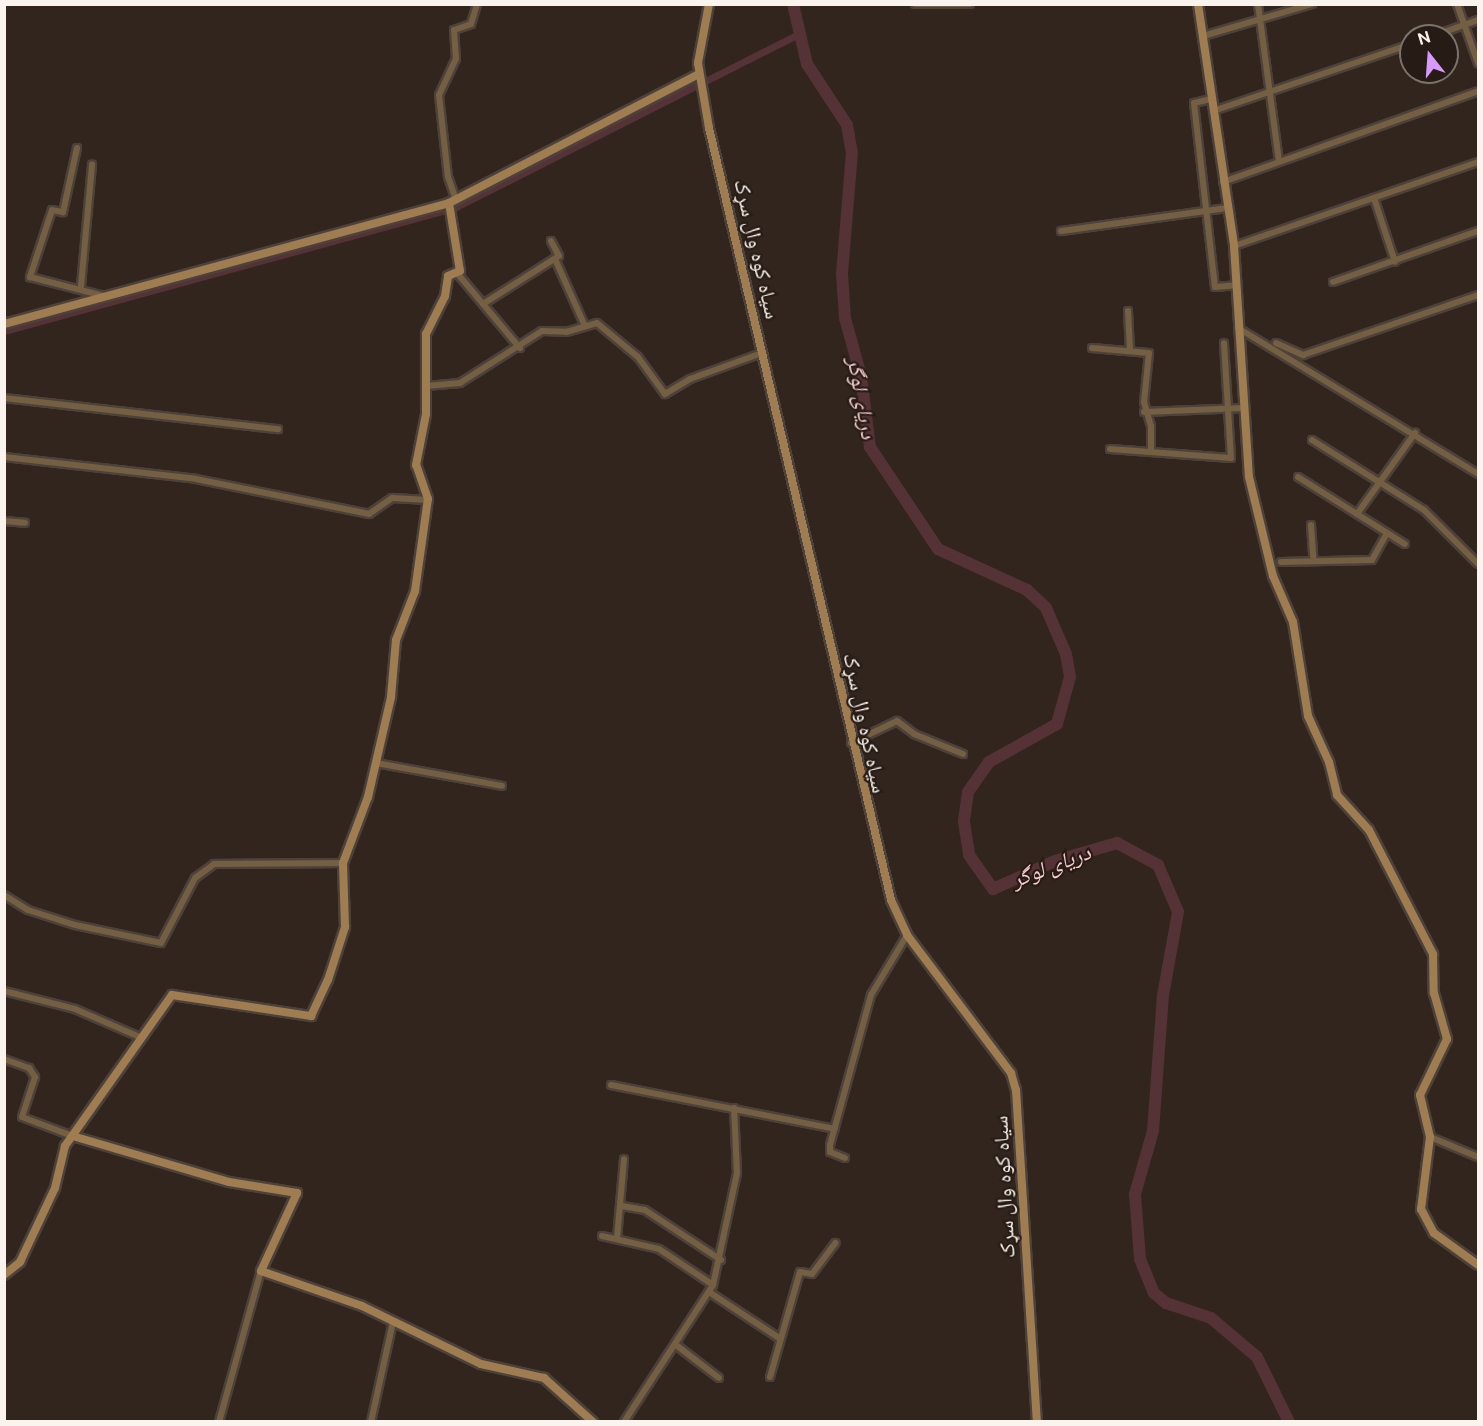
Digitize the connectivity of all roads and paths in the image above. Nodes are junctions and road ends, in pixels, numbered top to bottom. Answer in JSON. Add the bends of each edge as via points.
{"nodes":[{"id":1,"x":477,"y":4,"type":"edge"},
{"id":2,"x":709,"y":4,"type":"edge"},
{"id":3,"x":915,"y":4,"type":"edge"},
{"id":4,"x":970,"y":4,"type":"edge"},
{"id":5,"x":1198,"y":4,"type":"edge"},
{"id":6,"x":1258,"y":4,"type":"edge"},
{"id":7,"x":1312,"y":4,"type":"edge"},
{"id":8,"x":1457,"y":4,"type":"edge"},
{"id":9,"x":1479,"y":20,"type":"edge"},
{"id":10,"x":1260,"y":22,"type":"junction"},
{"id":11,"x":1464,"y":25,"type":"junction"},
{"id":12,"x":1459,"y":27,"type":"edge"},
{"id":13,"x":1203,"y":36,"type":"junction"},
{"id":14,"x":1399,"y":48,"type":"edge"},
{"id":15,"x":1479,"y":63,"type":"edge"},
{"id":16,"x":701,"y":79,"type":"junction"},
{"id":17,"x":1479,"y":91,"type":"edge"},
{"id":18,"x":1268,"y":93,"type":"junction"},
{"id":19,"x":1211,"y":99,"type":"junction"},
{"id":20,"x":1213,"y":111,"type":"junction"},
{"id":21,"x":77,"y":148,"type":"dead end"},
{"id":22,"x":1279,"y":162,"type":"junction"},
{"id":23,"x":1479,"y":162,"type":"edge"},
{"id":24,"x":92,"y":164,"type":"dead end"},
{"id":25,"x":1222,"y":182,"type":"junction"},
{"id":26,"x":1374,"y":198,"type":"junction"},
{"id":27,"x":451,"y":205,"type":"junction"},
{"id":28,"x":1227,"y":208,"type":"junction"},
{"id":29,"x":1210,"y":211,"type":"junction"},
{"id":30,"x":1060,"y":231,"type":"dead end"},
{"id":31,"x":1479,"y":231,"type":"edge"},
{"id":32,"x":551,"y":241,"type":"dead end"},
{"id":33,"x":1234,"y":246,"type":"junction"},
{"id":34,"x":555,"y":259,"type":"junction"},
{"id":35,"x":1395,"y":262,"type":"junction"},
{"id":36,"x":457,"y":273,"type":"junction"},
{"id":37,"x":1333,"y":282,"type":"dead end"},
{"id":38,"x":1236,"y":285,"type":"junction"},
{"id":39,"x":81,"y":286,"type":"junction"},
{"id":40,"x":1479,"y":295,"type":"edge"},
{"id":41,"x":104,"y":296,"type":"junction"},
{"id":42,"x":483,"y":304,"type":"junction"},
{"id":43,"x":1128,"y":311,"type":"dead end"},
{"id":44,"x":4,"y":324,"type":"edge"},
{"id":45,"x":585,"y":326,"type":"junction"},
{"id":46,"x":1238,"y":328,"type":"junction"},
{"id":47,"x":1254,"y":334,"type":"junction"},
{"id":48,"x":1224,"y":343,"type":"dead end"},
{"id":49,"x":520,"y":348,"type":"junction"},
{"id":50,"x":1092,"y":348,"type":"dead end"},
{"id":51,"x":1130,"y":351,"type":"junction"},
{"id":52,"x":762,"y":353,"type":"junction"},
{"id":53,"x":426,"y":386,"type":"junction"},
{"id":54,"x":4,"y":398,"type":"edge"},
{"id":55,"x":1244,"y":408,"type":"junction"},
{"id":56,"x":1230,"y":409,"type":"junction"},
{"id":57,"x":1144,"y":412,"type":"junction"},
{"id":58,"x":278,"y":429,"type":"dead end"},
{"id":59,"x":1415,"y":433,"type":"junction"},
{"id":60,"x":1312,"y":440,"type":"dead end"},
{"id":61,"x":1110,"y":449,"type":"dead end"},
{"id":62,"x":1151,"y":450,"type":"junction"},
{"id":63,"x":4,"y":457,"type":"edge"},
{"id":64,"x":1479,"y":474,"type":"edge"},
{"id":65,"x":1298,"y":477,"type":"dead end"},
{"id":66,"x":1379,"y":483,"type":"junction"},
{"id":67,"x":428,"y":500,"type":"junction"},
{"id":68,"x":1357,"y":514,"type":"junction"},
{"id":69,"x":4,"y":521,"type":"edge"},
{"id":70,"x":25,"y":523,"type":"dead end"},
{"id":71,"x":1311,"y":525,"type":"dead end"},
{"id":72,"x":1387,"y":533,"type":"junction"},
{"id":73,"x":1405,"y":544,"type":"dead end"},
{"id":74,"x":1313,"y":557,"type":"junction"},
{"id":75,"x":1281,"y":562,"type":"dead end"},
{"id":76,"x":1479,"y":564,"type":"edge"},
{"id":77,"x":851,"y":743,"type":"junction"},
{"id":78,"x":963,"y":754,"type":"dead end"},
{"id":79,"x":376,"y":763,"type":"junction"},
{"id":80,"x":502,"y":786,"type":"dead end"},
{"id":81,"x":343,"y":863,"type":"junction"},
{"id":82,"x":4,"y":895,"type":"edge"},
{"id":83,"x":907,"y":935,"type":"junction"},
{"id":84,"x":4,"y":991,"type":"edge"},
{"id":85,"x":142,"y":1038,"type":"junction"},
{"id":86,"x":4,"y":1059,"type":"edge"},
{"id":87,"x":611,"y":1085,"type":"dead end"},
{"id":88,"x":734,"y":1108,"type":"junction"},
{"id":89,"x":835,"y":1129,"type":"junction"},
{"id":90,"x":76,"y":1137,"type":"junction"},
{"id":91,"x":1430,"y":1137,"type":"junction"},
{"id":92,"x":1479,"y":1157,"type":"edge"},
{"id":93,"x":845,"y":1158,"type":"dead end"},
{"id":94,"x":624,"y":1159,"type":"dead end"},
{"id":95,"x":622,"y":1206,"type":"junction"},
{"id":96,"x":602,"y":1236,"type":"dead end"},
{"id":97,"x":617,"y":1239,"type":"junction"},
{"id":98,"x":835,"y":1243,"type":"dead end"},
{"id":99,"x":721,"y":1260,"type":"junction"},
{"id":100,"x":1479,"y":1265,"type":"edge"},
{"id":101,"x":261,"y":1270,"type":"junction"},
{"id":102,"x":4,"y":1275,"type":"edge"},
{"id":103,"x":713,"y":1285,"type":"junction"},
{"id":104,"x":709,"y":1292,"type":"junction"},
{"id":105,"x":393,"y":1322,"type":"junction"},
{"id":106,"x":779,"y":1338,"type":"junction"},
{"id":107,"x":676,"y":1345,"type":"junction"},
{"id":108,"x":770,"y":1377,"type":"dead end"},
{"id":109,"x":719,"y":1378,"type":"dead end"},
{"id":110,"x":219,"y":1422,"type":"edge"},
{"id":111,"x":371,"y":1422,"type":"edge"},
{"id":112,"x":593,"y":1422,"type":"edge"},
{"id":113,"x":624,"y":1422,"type":"edge"},
{"id":114,"x":1037,"y":1422,"type":"edge"}],
"edges":[{"from":1,"to":27,"type":"street","via":[[471,24],[454,30],[456,59],[439,95]]},
{"from":2,"to":16,"type":"street","name":"سیاه کوه وال سړک"},
{"from":3,"to":4,"type":"street"},
{"from":5,"to":13,"type":"street"},
{"from":6,"to":10,"type":"street"},
{"from":7,"to":10,"type":"street"},
{"from":8,"to":11,"type":"street"},
{"from":9,"to":11,"type":"street"},
{"from":10,"to":13,"type":"street"},
{"from":10,"to":18,"type":"street"},
{"from":11,"to":12,"type":"street"},
{"from":11,"to":15,"type":"street"},
{"from":13,"to":19,"type":"street"},
{"from":14,"to":18,"type":"street"},
{"from":16,"to":27,"type":"street"},
{"from":16,"to":52,"type":"street","name":"سیاه کوه وال سړک"},
{"from":17,"to":22,"type":"street"},
{"from":18,"to":20,"type":"street"},
{"from":18,"to":22,"type":"street"},
{"from":19,"to":20,"type":"street"},
{"from":19,"to":29,"type":"street","via":[[1194,103]]},
{"from":20,"to":25,"type":"street"},
{"from":21,"to":39,"type":"street","via":[[63,212],[52,210],[30,278]]},
{"from":22,"to":25,"type":"street"},
{"from":23,"to":26,"type":"street"},
{"from":24,"to":39,"type":"street"},
{"from":25,"to":28,"type":"street"},
{"from":26,"to":33,"type":"street"},
{"from":26,"to":35,"type":"street"},
{"from":27,"to":36,"type":"street"},
{"from":27,"to":41,"type":"street"},
{"from":28,"to":29,"type":"street"},
{"from":28,"to":33,"type":"street"},
{"from":29,"to":30,"type":"street"},
{"from":29,"to":38,"type":"street","via":[[1215,287]]},
{"from":31,"to":35,"type":"street"},
{"from":32,"to":34,"type":"street","via":[[559,256]]},
{"from":33,"to":38,"type":"street"},
{"from":34,"to":42,"type":"street"},
{"from":34,"to":45,"type":"street"},
{"from":35,"to":37,"type":"street"},
{"from":36,"to":42,"type":"street"},
{"from":36,"to":53,"type":"street","via":[[448,276],[445,296],[426,334]]},
{"from":38,"to":46,"type":"street"},
{"from":39,"to":41,"type":"street"},
{"from":40,"to":47,"type":"street","via":[[1303,355]]},
{"from":41,"to":44,"type":"street"},
{"from":42,"to":49,"type":"street"},
{"from":43,"to":51,"type":"street"},
{"from":45,"to":49,"type":"street","via":[[566,332],[542,331]]},
{"from":45,"to":52,"type":"street","via":[[597,323],[622,341],[665,394],[690,379]]},
{"from":46,"to":47,"type":"street"},
{"from":46,"to":55,"type":"street"},
{"from":47,"to":59,"type":"street"},
{"from":48,"to":56,"type":"street"},
{"from":49,"to":53,"type":"street","via":[[460,383]]},
{"from":50,"to":51,"type":"street"},
{"from":51,"to":57,"type":"street","via":[[1149,353]]},
{"from":52,"to":77,"type":"street","name":"سیاه کوه وال سړک"},
{"from":53,"to":67,"type":"street","via":[[416,465]]},
{"from":54,"to":58,"type":"street"},
{"from":55,"to":56,"type":"street"},
{"from":55,"to":91,"type":"street","via":[[1249,477],[1273,576],[1293,622],[1312,727],[1329,762],[1337,795],[1369,830],[1433,954],[1434,993],[1447,1039],[1420,1095]]},
{"from":56,"to":57,"type":"street"},
{"from":56,"to":62,"type":"street","via":[[1232,458]]},
{"from":57,"to":62,"type":"street","via":[[1151,426]]},
{"from":59,"to":64,"type":"street"},
{"from":59,"to":66,"type":"street"},
{"from":60,"to":66,"type":"street"},
{"from":61,"to":62,"type":"street"},
{"from":63,"to":67,"type":"street","via":[[195,479],[369,514],[392,498]]},
{"from":65,"to":68,"type":"street"},
{"from":66,"to":68,"type":"street"},
{"from":66,"to":76,"type":"street","via":[[1424,510]]},
{"from":67,"to":79,"type":"street","via":[[415,591],[396,640],[391,697]]},
{"from":68,"to":72,"type":"street"},
{"from":69,"to":70,"type":"street"},
{"from":71,"to":74,"type":"street"},
{"from":72,"to":73,"type":"street"},
{"from":72,"to":74,"type":"street","via":[[1372,560]]},
{"from":74,"to":75,"type":"street"},
{"from":77,"to":78,"type":"street","via":[[897,721],[921,738]]},
{"from":77,"to":83,"type":"street","name":"سیاه کوه وال سړک","via":[[891,900]]},
{"from":79,"to":80,"type":"street"},
{"from":79,"to":81,"type":"street","via":[[359,833]]},
{"from":81,"to":82,"type":"street","via":[[214,864],[195,878],[160,943],[75,925],[28,910]]},
{"from":81,"to":85,"type":"street","via":[[345,927],[311,1016],[172,995]]},
{"from":83,"to":89,"type":"street","via":[[872,995]]},
{"from":83,"to":114,"type":"street","name":"سیاه کوه وال سړک","via":[[1011,1073],[1016,1090]]},
{"from":84,"to":85,"type":"street","via":[[75,1009]]},
{"from":85,"to":90,"type":"street"},
{"from":86,"to":90,"type":"street","via":[[29,1068],[35,1077],[22,1117]]},
{"from":87,"to":88,"type":"street"},
{"from":88,"to":89,"type":"street"},
{"from":88,"to":99,"type":"street","via":[[737,1173]]},
{"from":89,"to":93,"type":"street","via":[[830,1152]]},
{"from":90,"to":101,"type":"street","via":[[229,1182],[297,1193]]},
{"from":90,"to":102,"type":"street","via":[[65,1146],[55,1188],[20,1262]]},
{"from":91,"to":92,"type":"street"},
{"from":91,"to":100,"type":"street","via":[[1423,1216],[1434,1233]]},
{"from":94,"to":95,"type":"street"},
{"from":95,"to":97,"type":"street"},
{"from":95,"to":99,"type":"street","via":[[645,1210]]},
{"from":96,"to":97,"type":"street"},
{"from":97,"to":103,"type":"street","via":[[659,1249]]},
{"from":98,"to":106,"type":"street","via":[[812,1274],[800,1272]]},
{"from":99,"to":103,"type":"street"},
{"from":101,"to":105,"type":"street"},
{"from":101,"to":110,"type":"street"},
{"from":103,"to":104,"type":"street"},
{"from":104,"to":106,"type":"street"},
{"from":104,"to":107,"type":"street"},
{"from":105,"to":111,"type":"street"},
{"from":105,"to":112,"type":"street","via":[[482,1364],[544,1378]]},
{"from":106,"to":108,"type":"street"},
{"from":107,"to":109,"type":"street"},
{"from":107,"to":113,"type":"street"}]}
